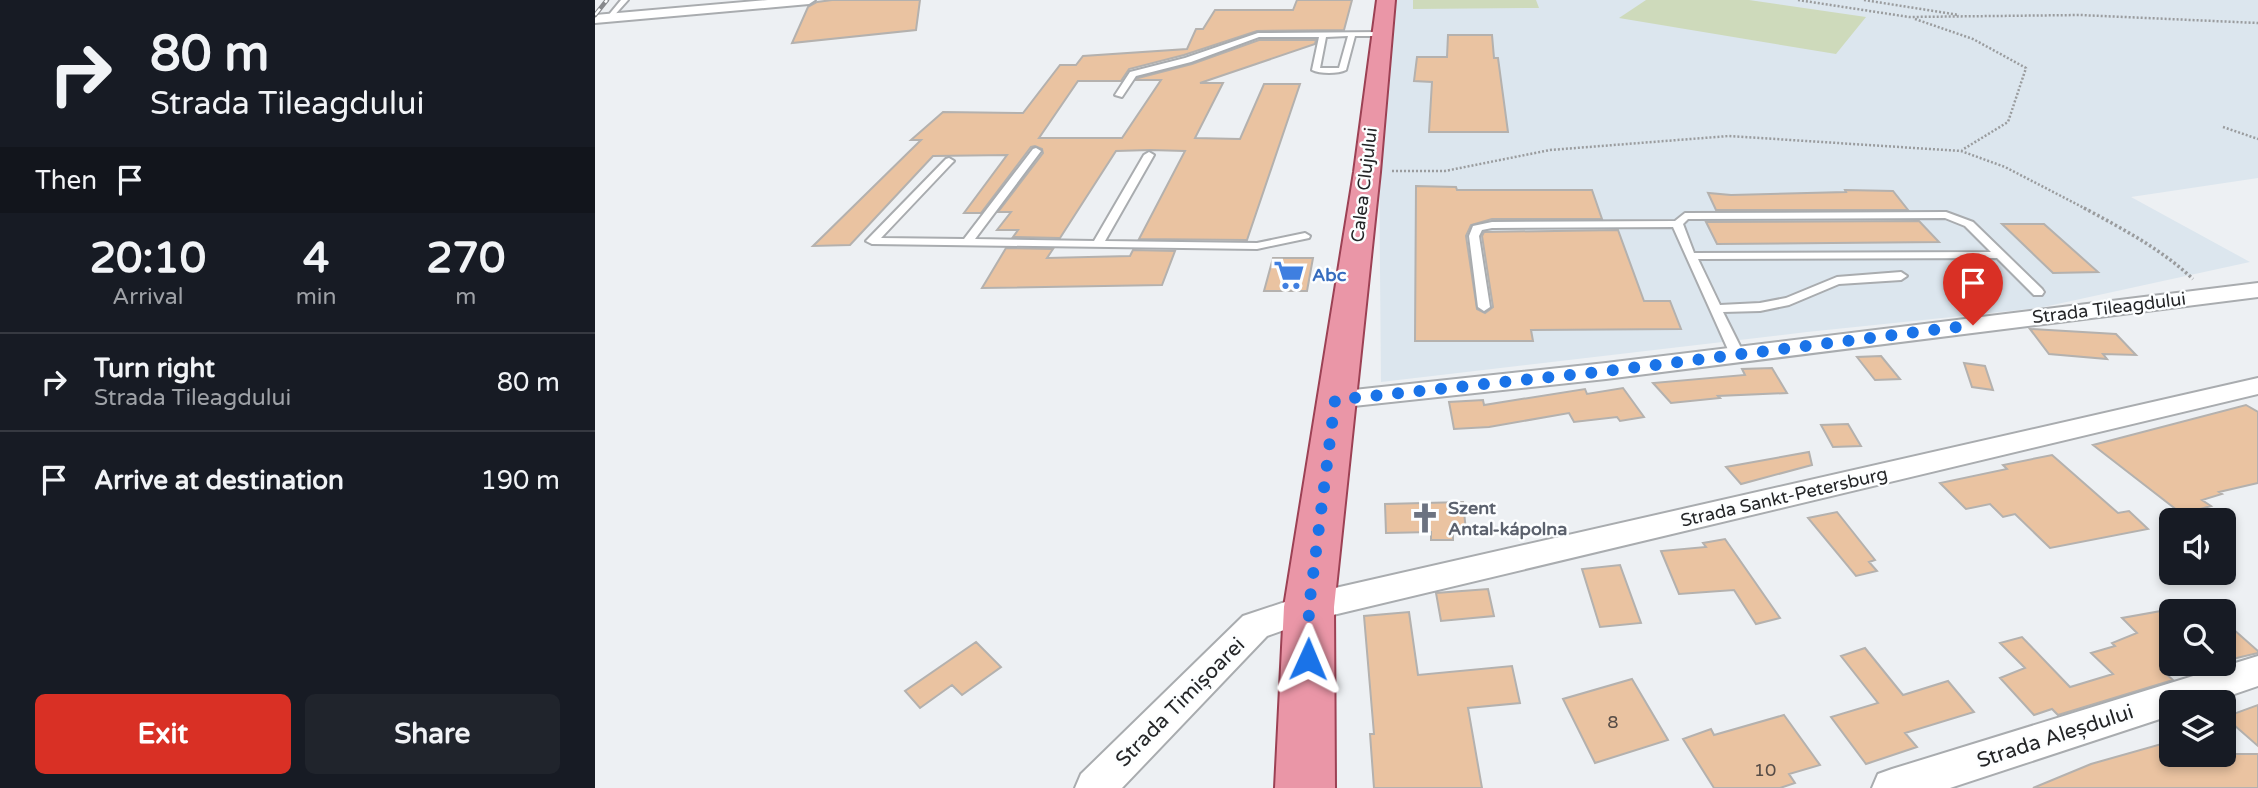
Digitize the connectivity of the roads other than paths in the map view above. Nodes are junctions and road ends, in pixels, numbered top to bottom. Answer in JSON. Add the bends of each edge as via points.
{"nodes":[{"id":1,"x":625,"y":0,"type":"edge"},
{"id":2,"x":809,"y":0,"type":"edge"},
{"id":3,"x":1386,"y":0,"type":"edge"},
{"id":4,"x":602,"y":19,"type":"edge"},
{"id":5,"x":1383,"y":34,"type":"junction"},
{"id":6,"x":1323,"y":35,"type":"junction"},
{"id":7,"x":1352,"y":35,"type":"junction"},
{"id":8,"x":1119,"y":95,"type":"dead end"},
{"id":9,"x":1035,"y":151,"type":"dead end"},
{"id":10,"x":1149,"y":155,"type":"dead end"},
{"id":11,"x":949,"y":161,"type":"dead end"},
{"id":12,"x":1678,"y":224,"type":"junction"},
{"id":13,"x":1305,"y":236,"type":"dead end"},
{"id":14,"x":967,"y":242,"type":"junction"},
{"id":15,"x":1098,"y":244,"type":"junction"},
{"id":16,"x":2000,"y":255,"type":"junction"},
{"id":17,"x":1691,"y":256,"type":"junction"},
{"id":18,"x":1901,"y":276,"type":"dead end"},
{"id":19,"x":2258,"y":290,"type":"edge"},
{"id":20,"x":2038,"y":292,"type":"dead end"},
{"id":21,"x":1484,"y":307,"type":"dead end"},
{"id":22,"x":1716,"y":309,"type":"junction"},
{"id":23,"x":1737,"y":354,"type":"junction"},
{"id":24,"x":2258,"y":386,"type":"edge"},
{"id":25,"x":1335,"y":400,"type":"junction"},
{"id":26,"x":1309,"y":607,"type":"junction"},
{"id":27,"x":2258,"y":671,"type":"edge"},
{"id":28,"x":1095,"y":788,"type":"edge"},
{"id":29,"x":1305,"y":788,"type":"edge"},
{"id":30,"x":1892,"y":788,"type":"edge"}],
"edges":[{"from":1,"to":4,"type":"lane"},
{"from":2,"to":4,"type":"street"},
{"from":3,"to":5,"type":"main road","name":"Calea Clujului"},
{"from":5,"to":7,"type":"lane"},
{"from":5,"to":25,"type":"main road","name":"Calea Clujului"},
{"from":6,"to":7,"type":"lane"},
{"from":6,"to":7,"type":"lane","via":[[1316,70],[1342,70]]},
{"from":6,"to":8,"type":"lane","via":[[1258,35],[1133,74]]},
{"from":9,"to":14,"type":"lane"},
{"from":10,"to":15,"type":"lane"},
{"from":11,"to":14,"type":"lane","via":[[872,241]]},
{"from":12,"to":16,"type":"lane","via":[[1685,216],[1709,214],[1934,213],[1969,224]]},
{"from":12,"to":17,"type":"lane"},
{"from":12,"to":21,"type":"lane","via":[[1477,228],[1474,236]]},
{"from":13,"to":15,"type":"lane","via":[[1257,246]]},
{"from":14,"to":15,"type":"lane"},
{"from":16,"to":17,"type":"lane"},
{"from":16,"to":20,"type":"lane"},
{"from":17,"to":22,"type":"lane"},
{"from":18,"to":22,"type":"lane","via":[[1837,281],[1790,301]]},
{"from":19,"to":23,"type":"street","name":"Strada Tileagdului"},
{"from":22,"to":23,"type":"lane"},
{"from":23,"to":25,"type":"street","name":"Strada Tileagdului"},
{"from":24,"to":26,"type":"street","name":"Strada Sankt-Petersburg"},
{"from":25,"to":26,"type":"main road","name":"Calea Clujului"},
{"from":26,"to":28,"type":"street","name":"Strada Timișoarei","via":[[1255,626]]},
{"from":26,"to":29,"type":"main road","name":"Calea Clujului"},
{"from":27,"to":30,"type":"street","name":"Strada Aleșdului"}]}
